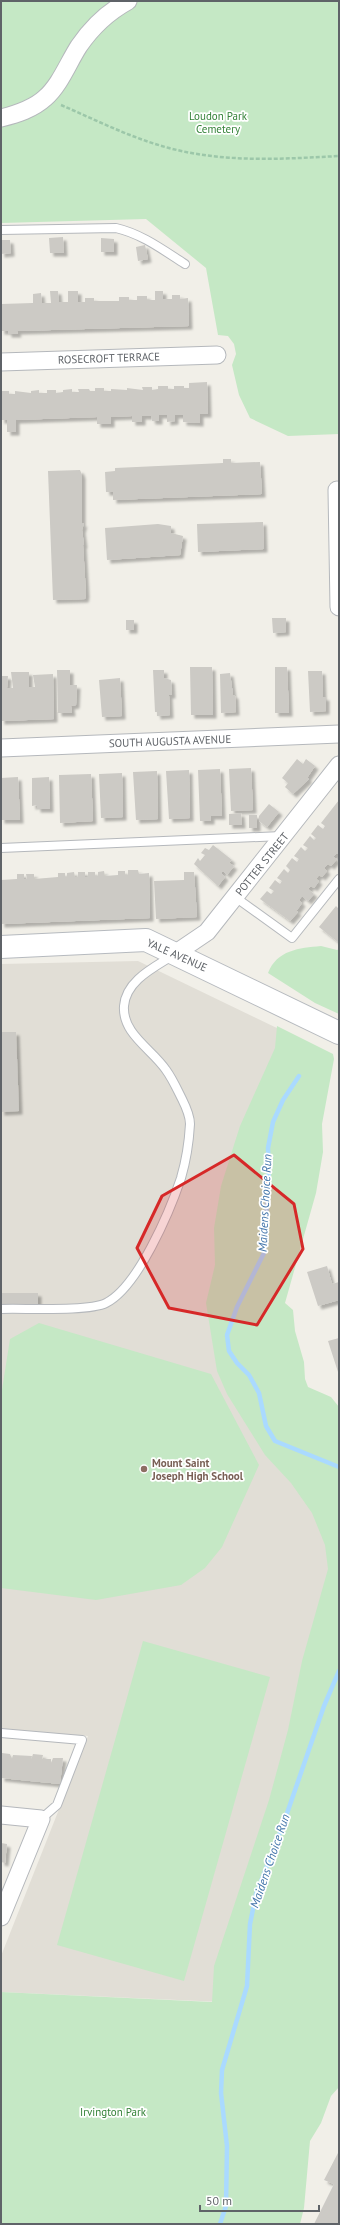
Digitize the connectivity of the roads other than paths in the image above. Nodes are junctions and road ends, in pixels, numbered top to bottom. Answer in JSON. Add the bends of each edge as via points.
{"nodes":[{"id":1,"x":128,"y":1,"type":"edge"},
{"id":2,"x":1,"y":118,"type":"edge"},
{"id":3,"x":1,"y":230,"type":"edge"},
{"id":4,"x":185,"y":264,"type":"dead end"},
{"id":5,"x":217,"y":355,"type":"dead end"},
{"id":6,"x":1,"y":362,"type":"edge"},
{"id":7,"x":336,"y":490,"type":"dead end"},
{"id":8,"x":339,"y":573,"type":"edge"},
{"id":9,"x":339,"y":607,"type":"edge"},
{"id":10,"x":339,"y":734,"type":"edge"},
{"id":11,"x":1,"y":748,"type":"edge"},
{"id":12,"x":339,"y":765,"type":"edge"},
{"id":13,"x":284,"y":836,"type":"junction"},
{"id":14,"x":1,"y":848,"type":"edge"},
{"id":15,"x":339,"y":879,"type":"edge"},
{"id":16,"x":235,"y":897,"type":"junction"},
{"id":17,"x":1,"y":947,"type":"edge"},
{"id":18,"x":176,"y":953,"type":"junction"},
{"id":19,"x":339,"y":1033,"type":"edge"},
{"id":20,"x":1,"y":1309,"type":"edge"},
{"id":21,"x":1,"y":1733,"type":"edge"},
{"id":22,"x":1,"y":1815,"type":"edge"},
{"id":23,"x":41,"y":1819,"type":"junction"},
{"id":24,"x":5,"y":1894,"type":"edge"},
{"id":25,"x":1,"y":1916,"type":"edge"}],
"edges":[{"from":1,"to":2,"type":"street","via":[[97,23],[46,98],[24,112]]},
{"from":3,"to":4,"type":"lane","via":[[116,228],[145,239]]},
{"from":5,"to":6,"type":"street","name":"ROSECROFT TERRACE"},
{"from":7,"to":8,"type":"street"},
{"from":8,"to":9,"type":"street"},
{"from":10,"to":11,"type":"street","name":"SOUTH AUGUSTA AVENUE"},
{"from":12,"to":13,"type":"street","name":"POTTER STREET"},
{"from":13,"to":14,"type":"lane"},
{"from":13,"to":16,"type":"street","name":"POTTER STREET"},
{"from":15,"to":16,"type":"lane","via":[[292,938]]},
{"from":16,"to":18,"type":"street","name":"POTTER STREET","via":[[207,932]]},
{"from":17,"to":18,"type":"street","name":"YALE AVENUE","via":[[146,940]]},
{"from":18,"to":19,"type":"street","name":"YALE AVENUE"},
{"from":18,"to":20,"type":"lane","via":[[142,975],[127,991],[124,1006],[125,1019],[135,1037],[165,1069],[182,1099],[190,1122],[184,1164],[169,1208],[136,1273],[121,1293],[105,1303],[88,1307]]},
{"from":21,"to":23,"type":"lane","via":[[82,1740],[57,1805]]},
{"from":22,"to":23,"type":"street"},
{"from":23,"to":24,"type":"street"},
{"from":24,"to":25,"type":"street"}]}
